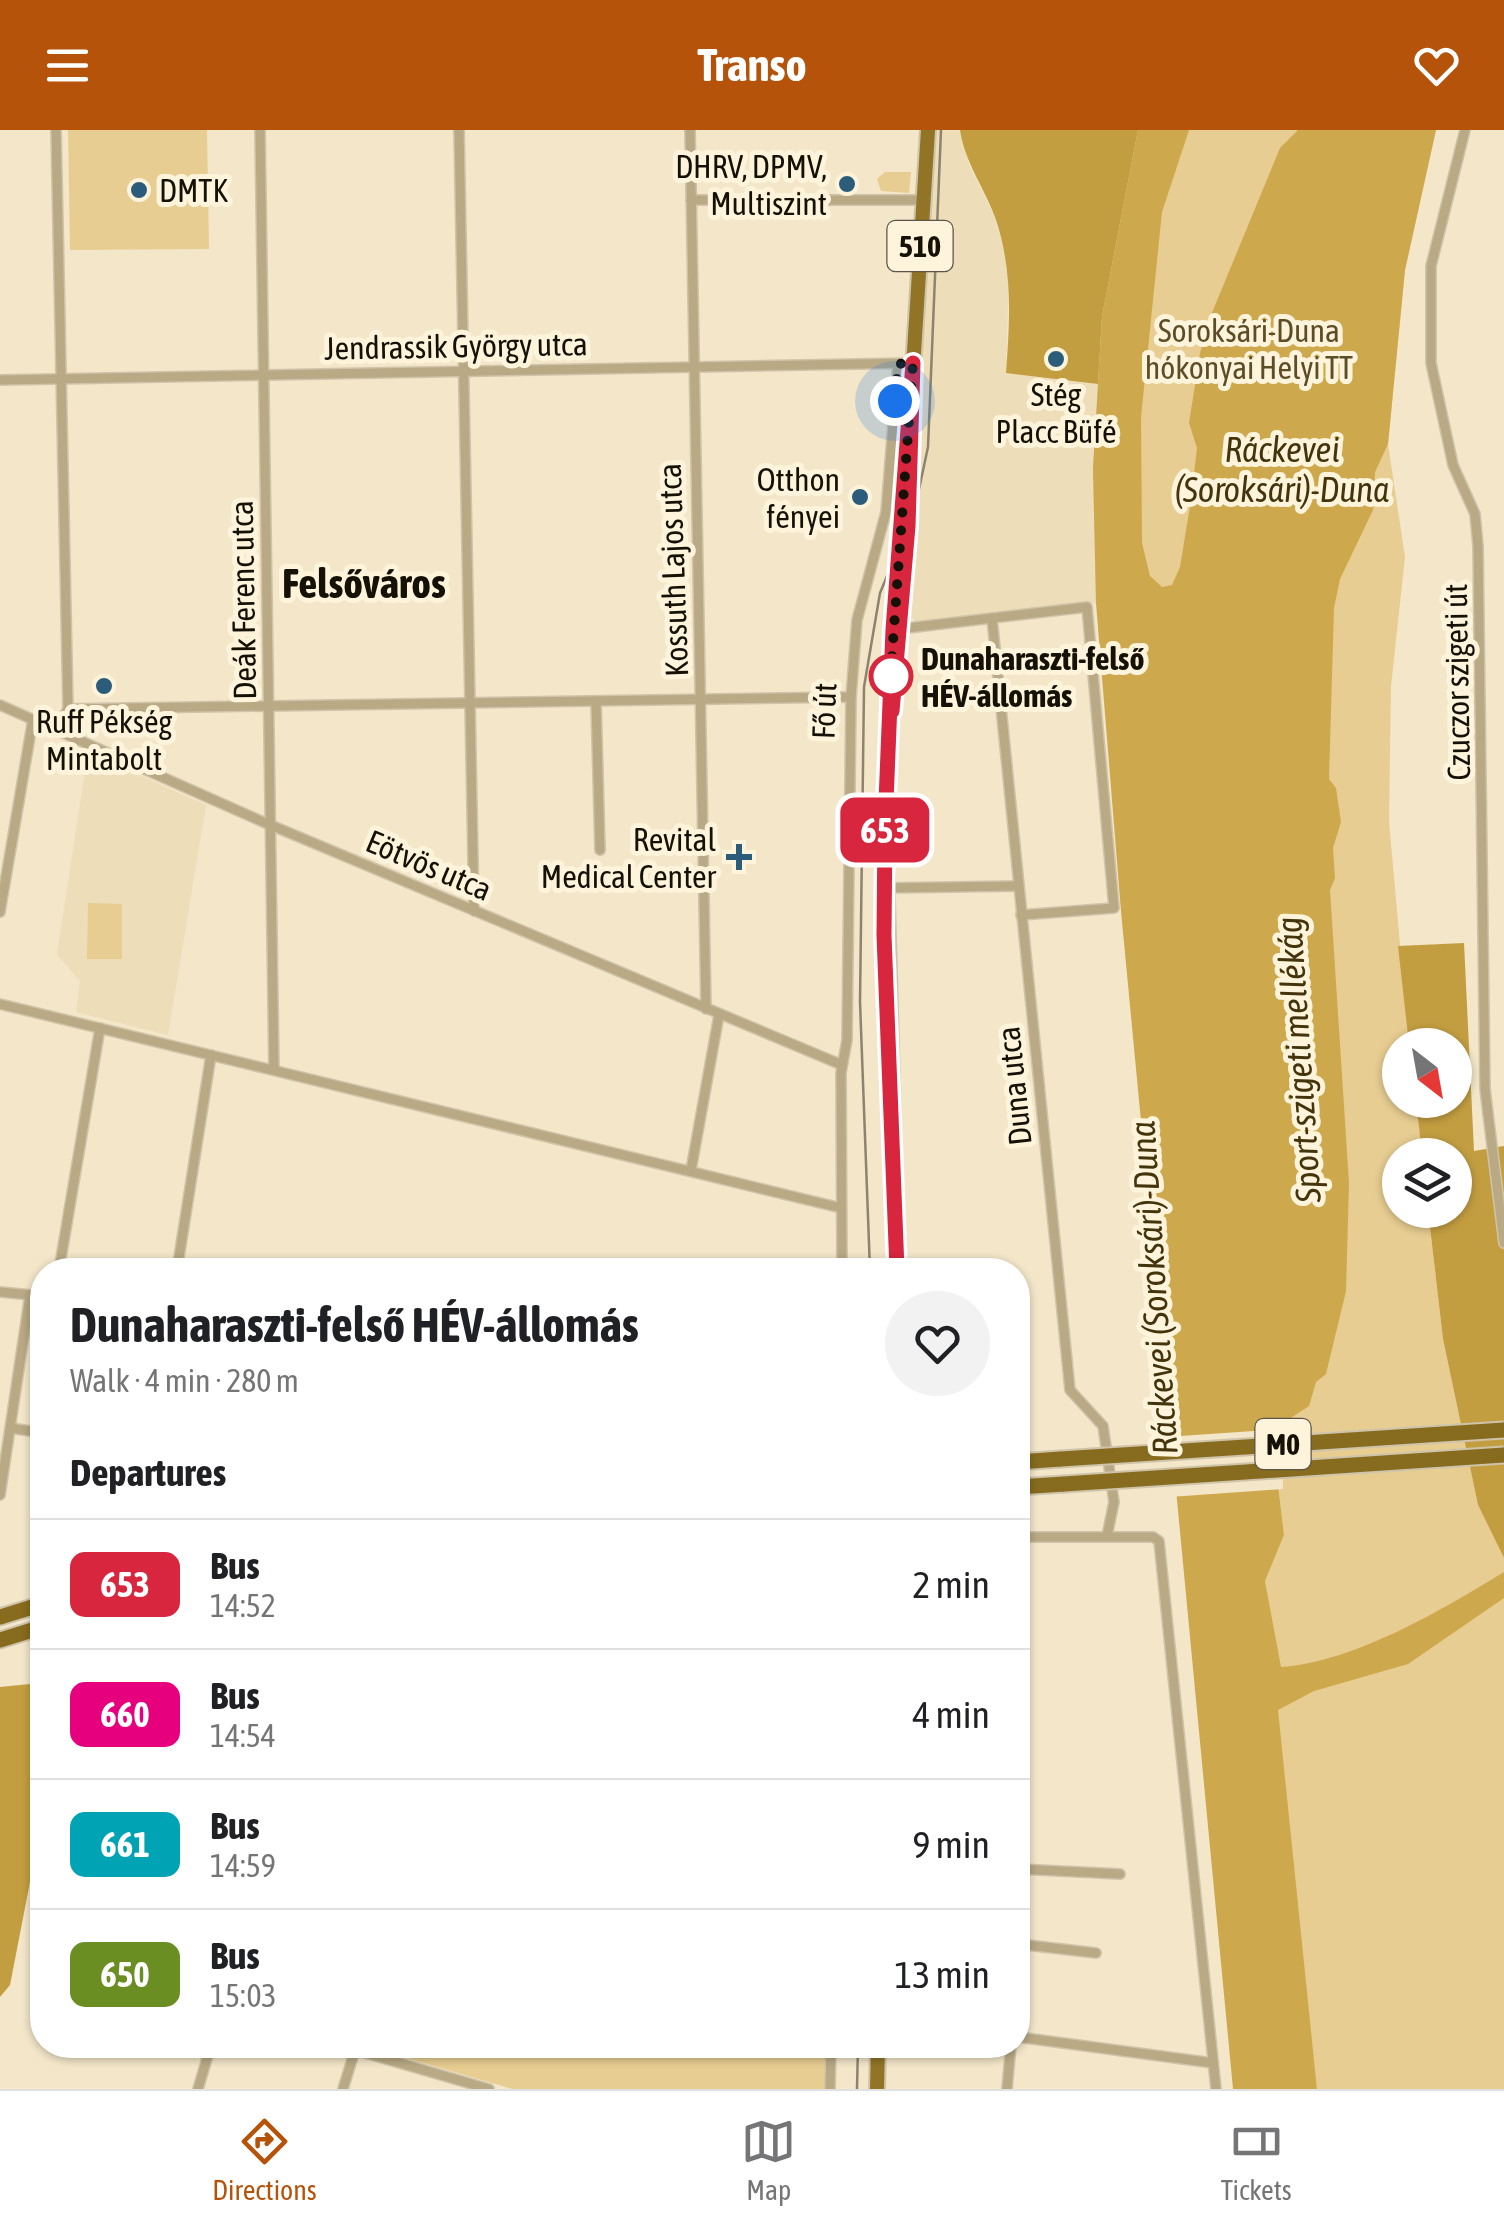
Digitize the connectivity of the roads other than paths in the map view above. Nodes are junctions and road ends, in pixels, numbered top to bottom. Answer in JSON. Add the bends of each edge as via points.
{"nodes":[{"id":1,"x":56,"y":130,"type":"edge"},
{"id":2,"x":260,"y":130,"type":"edge"},
{"id":3,"x":459,"y":130,"type":"edge"},
{"id":4,"x":690,"y":130,"type":"edge"},
{"id":5,"x":928,"y":130,"type":"edge"},
{"id":6,"x":1465,"y":130,"type":"edge"},
{"id":7,"x":690,"y":200,"type":"junction"},
{"id":8,"x":923,"y":200,"type":"junction"},
{"id":9,"x":905,"y":363,"type":"junction"},
{"id":10,"x":693,"y":368,"type":"junction"},
{"id":11,"x":464,"y":370,"type":"junction"},
{"id":12,"x":265,"y":374,"type":"junction"},
{"id":13,"x":60,"y":379,"type":"junction"},
{"id":14,"x":0,"y":380,"type":"edge"},
{"id":15,"x":992,"y":618,"type":"junction"},
{"id":16,"x":899,"y":628,"type":"junction"},
{"id":17,"x":851,"y":697,"type":"junction"},
{"id":18,"x":702,"y":699,"type":"junction"},
{"id":19,"x":596,"y":701,"type":"junction"},
{"id":20,"x":471,"y":703,"type":"junction"},
{"id":21,"x":0,"y":705,"type":"edge"},
{"id":22,"x":269,"y":706,"type":"junction"},
{"id":23,"x":68,"y":709,"type":"junction"},
{"id":24,"x":32,"y":719,"type":"junction"},
{"id":25,"x":58,"y":727,"type":"junction"},
{"id":26,"x":890,"y":728,"type":"junction"},
{"id":27,"x":272,"y":825,"type":"junction"},
{"id":28,"x":5,"y":838,"type":"edge"},
{"id":29,"x":600,"y":850,"type":"dead end"},
{"id":30,"x":1018,"y":886,"type":"junction"},
{"id":31,"x":884,"y":888,"type":"junction"},
{"id":32,"x":0,"y":912,"type":"edge"},
{"id":33,"x":474,"y":912,"type":"junction"},
{"id":34,"x":1021,"y":915,"type":"junction"},
{"id":35,"x":0,"y":1004,"type":"edge"},
{"id":36,"x":706,"y":1010,"type":"junction"},
{"id":37,"x":719,"y":1015,"type":"junction"},
{"id":38,"x":100,"y":1028,"type":"junction"},
{"id":39,"x":210,"y":1055,"type":"junction"},
{"id":40,"x":842,"y":1065,"type":"junction"},
{"id":41,"x":274,"y":1070,"type":"junction"},
{"id":42,"x":691,"y":1170,"type":"junction"},
{"id":43,"x":841,"y":1208,"type":"junction"},
{"id":44,"x":1504,"y":1243,"type":"edge"},
{"id":45,"x":62,"y":1258,"type":"edge"},
{"id":46,"x":179,"y":1258,"type":"edge"},
{"id":47,"x":842,"y":1258,"type":"edge"},
{"id":48,"x":897,"y":1258,"type":"edge"},
{"id":49,"x":0,"y":1292,"type":"edge"},
{"id":50,"x":30,"y":1295,"type":"joint"},
{"id":51,"x":11,"y":1428,"type":"junction"},
{"id":52,"x":1504,"y":1430,"type":"edge"},
{"id":53,"x":30,"y":1431,"type":"edge"},
{"id":54,"x":1504,"y":1455,"type":"edge"},
{"id":55,"x":1030,"y":1461,"type":"edge"},
{"id":56,"x":1030,"y":1486,"type":"edge"},
{"id":57,"x":0,"y":1495,"type":"edge"},
{"id":58,"x":1107,"y":1536,"type":"junction"},
{"id":59,"x":1030,"y":1538,"type":"edge"},
{"id":60,"x":30,"y":1608,"type":"edge"},
{"id":61,"x":0,"y":1617,"type":"edge"},
{"id":62,"x":30,"y":1631,"type":"edge"},
{"id":63,"x":0,"y":1640,"type":"edge"},
{"id":64,"x":1030,"y":1870,"type":"edge"},
{"id":65,"x":1120,"y":1874,"type":"dead end"},
{"id":66,"x":1030,"y":1945,"type":"edge"},
{"id":67,"x":1096,"y":1953,"type":"dead end"},
{"id":68,"x":1030,"y":2039,"type":"edge"},
{"id":69,"x":208,"y":2058,"type":"edge"},
{"id":70,"x":353,"y":2058,"type":"edge"},
{"id":71,"x":382,"y":2058,"type":"edge"},
{"id":72,"x":831,"y":2058,"type":"edge"},
{"id":73,"x":878,"y":2058,"type":"edge"},
{"id":74,"x":1009,"y":2058,"type":"edge"},
{"id":75,"x":1213,"y":2064,"type":"junction"},
{"id":76,"x":198,"y":2089,"type":"edge"},
{"id":77,"x":343,"y":2089,"type":"edge"},
{"id":78,"x":489,"y":2089,"type":"edge"},
{"id":79,"x":830,"y":2089,"type":"edge"},
{"id":80,"x":877,"y":2089,"type":"edge"},
{"id":81,"x":1007,"y":2089,"type":"edge"},
{"id":82,"x":1216,"y":2089,"type":"edge"}],
"edges":[{"from":1,"to":13,"type":"street"},
{"from":2,"to":12,"type":"street","name":"Deák Ferenc utca"},
{"from":3,"to":11,"type":"street"},
{"from":4,"to":7,"type":"street","name":"Kossuth Lajos utca"},
{"from":5,"to":8,"type":"main road","name":"Fő út","number":"510"},
{"from":6,"to":44,"type":"street","name":"Czuczor szigeti út","via":[[1431,266],[1430,364],[1453,464],[1475,514],[1478,546],[1486,1089]]},
{"from":7,"to":8,"type":"street"},
{"from":7,"to":10,"type":"street","name":"Kossuth Lajos utca"},
{"from":8,"to":9,"type":"main road","name":"Fő út","number":"510"},
{"from":9,"to":10,"type":"street","name":"Jendrassik György utca"},
{"from":9,"to":16,"type":"main road","name":"Fő út","number":"510","via":[[908,526]]},
{"from":9,"to":17,"type":"street","name":"Fő út","via":[[886,512],[856,620]]},
{"from":9,"to":26,"type":"main road","name":"Fő út","number":"510"},
{"from":10,"to":11,"type":"street","name":"Jendrassik György utca"},
{"from":10,"to":18,"type":"street","name":"Kossuth Lajos utca"},
{"from":11,"to":12,"type":"street","name":"Jendrassik György utca"},
{"from":11,"to":20,"type":"street"},
{"from":12,"to":13,"type":"street","name":"Jendrassik György utca"},
{"from":12,"to":22,"type":"street","name":"Deák Ferenc utca"},
{"from":13,"to":14,"type":"street","name":"Jendrassik György utca"},
{"from":13,"to":23,"type":"street"},
{"from":15,"to":16,"type":"street"},
{"from":15,"to":30,"type":"street","name":"Duna utca"},
{"from":15,"to":34,"type":"street","via":[[1087,608],[1114,908]]},
{"from":16,"to":26,"type":"main road","name":"Fő út","number":"510"},
{"from":17,"to":18,"type":"street"},
{"from":17,"to":40,"type":"street","name":"Fő út"},
{"from":18,"to":19,"type":"street"},
{"from":18,"to":36,"type":"street","name":"Kossuth Lajos utca"},
{"from":19,"to":20,"type":"street"},
{"from":19,"to":29,"type":"street"},
{"from":20,"to":22,"type":"street"},
{"from":20,"to":33,"type":"street"},
{"from":21,"to":24,"type":"street","name":"Eötvös utca"},
{"from":22,"to":23,"type":"street"},
{"from":22,"to":27,"type":"street","name":"Deák Ferenc utca"},
{"from":23,"to":25,"type":"street"},
{"from":24,"to":25,"type":"street","name":"Eötvös utca"},
{"from":24,"to":28,"type":"street"},
{"from":25,"to":27,"type":"street","name":"Eötvös utca"},
{"from":26,"to":31,"type":"main road","number":"510"},
{"from":27,"to":33,"type":"street","name":"Eötvös utca"},
{"from":27,"to":41,"type":"street","name":"Deák Ferenc utca"},
{"from":28,"to":32,"type":"street"},
{"from":30,"to":31,"type":"street"},
{"from":30,"to":34,"type":"street","name":"Duna utca"},
{"from":31,"to":48,"type":"main road","number":"510"},
{"from":33,"to":36,"type":"street","name":"Eötvös utca"},
{"from":34,"to":58,"type":"street","name":"Duna utca","via":[[1070,1390],[1103,1426],[1114,1502]]},
{"from":35,"to":38,"type":"street"},
{"from":36,"to":37,"type":"street","name":"Eötvös utca"},
{"from":37,"to":40,"type":"street","name":"Eötvös utca"},
{"from":37,"to":42,"type":"street"},
{"from":38,"to":39,"type":"street"},
{"from":38,"to":45,"type":"street"},
{"from":39,"to":41,"type":"street"},
{"from":39,"to":46,"type":"street"},
{"from":40,"to":43,"type":"street","name":"Fő út"},
{"from":41,"to":42,"type":"street"},
{"from":42,"to":43,"type":"street"},
{"from":43,"to":47,"type":"street","name":"Fő út"},
{"from":49,"to":50,"type":"street"},
{"from":50,"to":51,"type":"street"},
{"from":51,"to":53,"type":"street"},
{"from":51,"to":57,"type":"street"},
{"from":52,"to":55,"type":"highway","number":"M0","bridge":true},
{"from":54,"to":56,"type":"highway","number":"M0","bridge":true},
{"from":58,"to":59,"type":"street"},
{"from":58,"to":75,"type":"street","via":[[1160,1541]]},
{"from":60,"to":61,"type":"highway"},
{"from":62,"to":63,"type":"highway"},
{"from":64,"to":65,"type":"street"},
{"from":66,"to":67,"type":"street"},
{"from":68,"to":75,"type":"street"},
{"from":69,"to":76,"type":"street"},
{"from":70,"to":77,"type":"street"},
{"from":71,"to":78,"type":"street"},
{"from":72,"to":79,"type":"street"},
{"from":73,"to":80,"type":"main road"},
{"from":74,"to":81,"type":"street"},
{"from":75,"to":82,"type":"street"}]}
